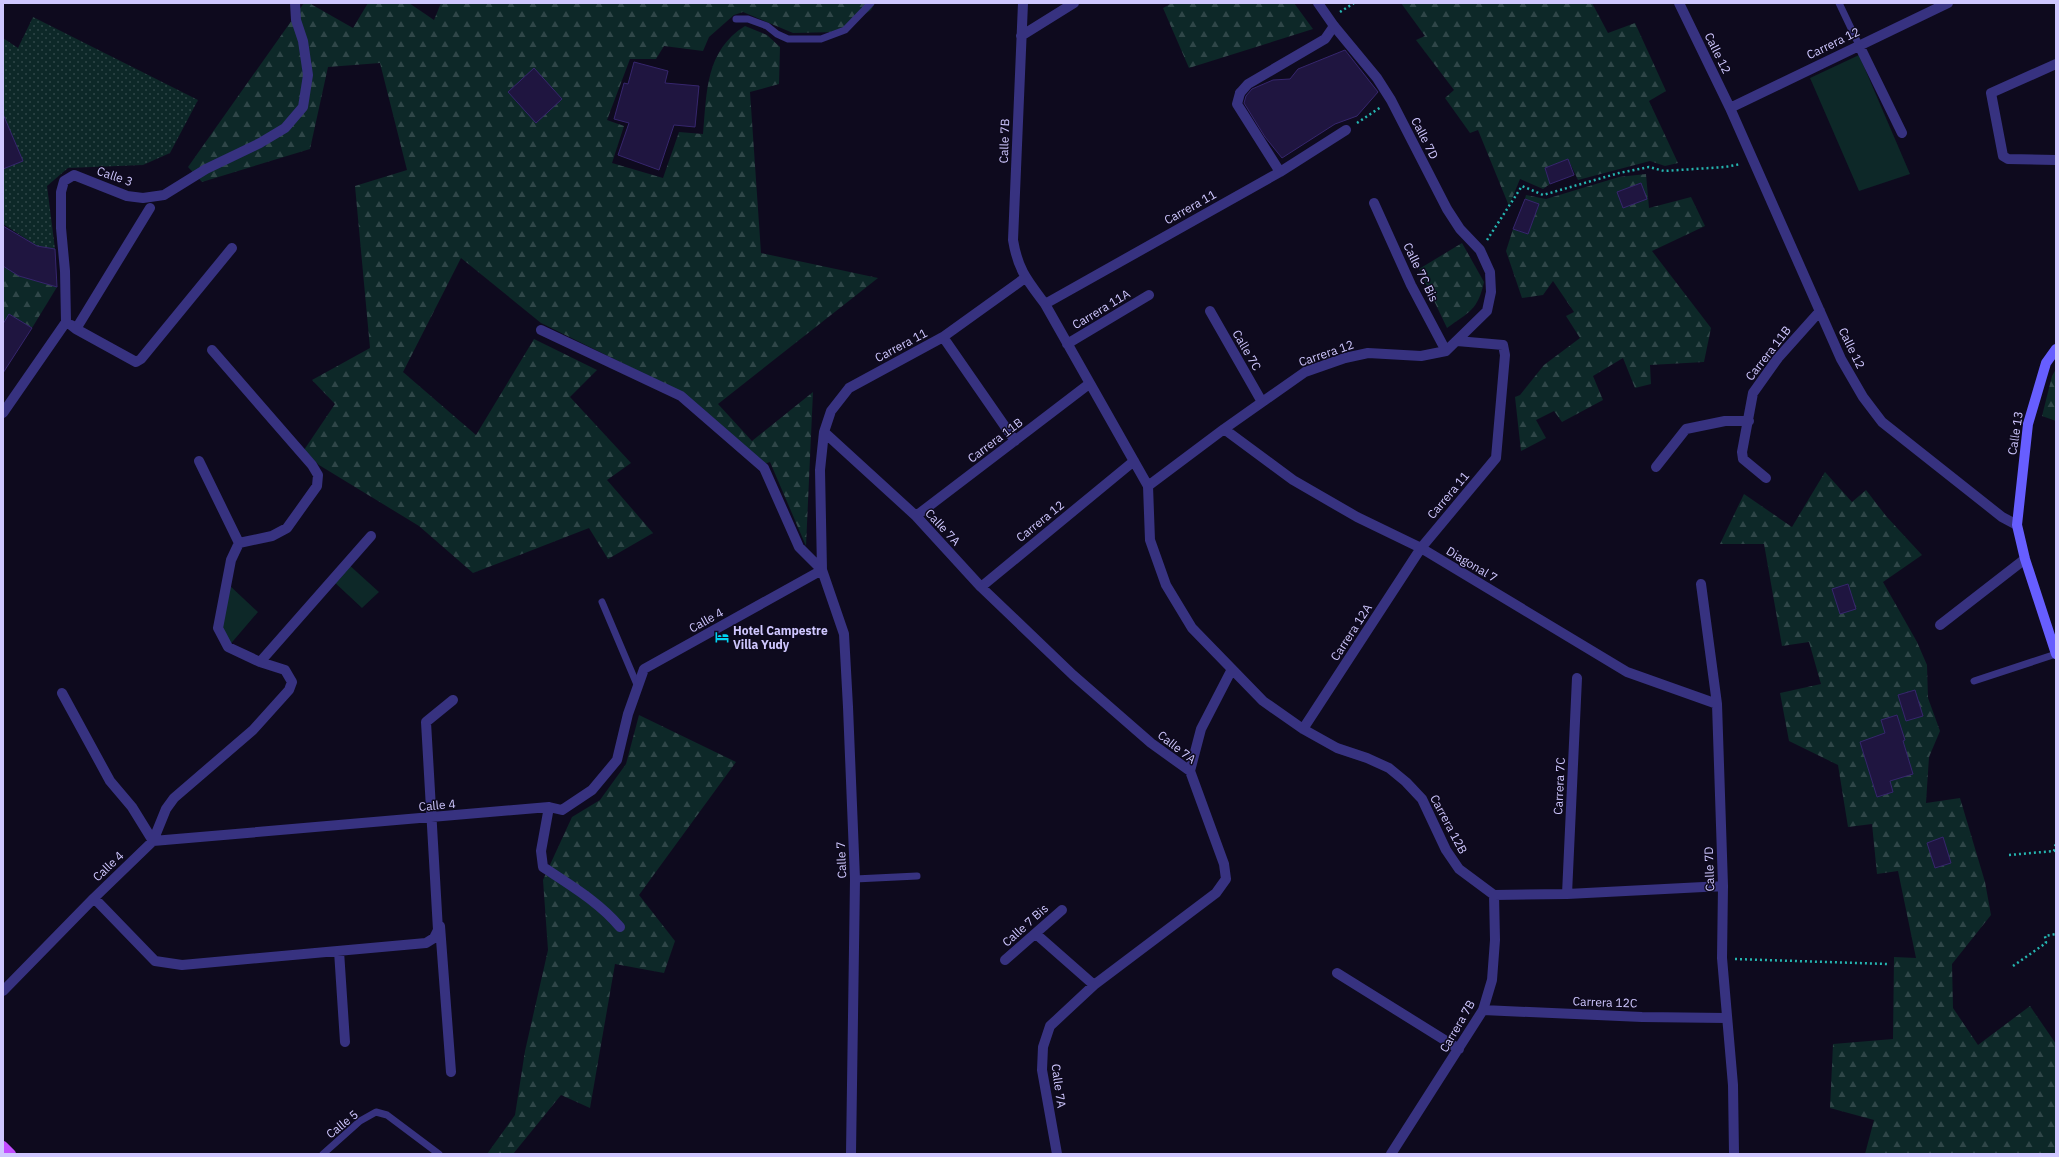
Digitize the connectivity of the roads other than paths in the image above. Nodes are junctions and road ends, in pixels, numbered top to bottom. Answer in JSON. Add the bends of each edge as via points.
{"nodes":[{"id":1,"x":295,"y":3,"type":"edge"},
{"id":2,"x":870,"y":3,"type":"edge"},
{"id":3,"x":1024,"y":3,"type":"edge"},
{"id":4,"x":1074,"y":3,"type":"edge"},
{"id":5,"x":1318,"y":3,"type":"edge"},
{"id":6,"x":1679,"y":3,"type":"edge"},
{"id":7,"x":1839,"y":3,"type":"edge"},
{"id":8,"x":1948,"y":3,"type":"edge"},
{"id":9,"x":736,"y":19,"type":"dead end"},
{"id":10,"x":1332,"y":22,"type":"junction"},
{"id":11,"x":1021,"y":36,"type":"junction"},
{"id":12,"x":1859,"y":45,"type":"junction"},
{"id":13,"x":2056,"y":64,"type":"edge"},
{"id":14,"x":1730,"y":108,"type":"junction"},
{"id":15,"x":1346,"y":130,"type":"road end"},
{"id":16,"x":1902,"y":134,"type":"dead end"},
{"id":17,"x":2056,"y":160,"type":"edge"},
{"id":18,"x":1280,"y":172,"type":"junction"},
{"id":19,"x":1374,"y":203,"type":"dead end"},
{"id":20,"x":150,"y":208,"type":"dead end"},
{"id":21,"x":232,"y":248,"type":"dead end"},
{"id":22,"x":1025,"y":278,"type":"junction"},
{"id":23,"x":1149,"y":295,"type":"dead end"},
{"id":24,"x":1045,"y":304,"type":"junction"},
{"id":25,"x":1210,"y":311,"type":"dead end"},
{"id":26,"x":1820,"y":311,"type":"junction"},
{"id":27,"x":66,"y":322,"type":"junction"},
{"id":28,"x":76,"y":329,"type":"junction"},
{"id":29,"x":541,"y":330,"type":"dead end"},
{"id":30,"x":943,"y":337,"type":"junction"},
{"id":31,"x":1457,"y":341,"type":"junction"},
{"id":32,"x":1067,"y":344,"type":"junction"},
{"id":33,"x":2056,"y":349,"type":"edge"},
{"id":34,"x":212,"y":350,"type":"dead end"},
{"id":35,"x":1446,"y":351,"type":"junction"},
{"id":36,"x":1089,"y":384,"type":"junction"},
{"id":37,"x":1262,"y":402,"type":"junction"},
{"id":38,"x":3,"y":413,"type":"edge"},
{"id":39,"x":1749,"y":421,"type":"junction"},
{"id":40,"x":1224,"y":429,"type":"junction"},
{"id":41,"x":824,"y":432,"type":"junction"},
{"id":42,"x":1015,"y":441,"type":"junction"},
{"id":43,"x":199,"y":461,"type":"dead end"},
{"id":44,"x":1134,"y":461,"type":"junction"},
{"id":45,"x":1656,"y":467,"type":"dead end"},
{"id":46,"x":1766,"y":478,"type":"dead end"},
{"id":47,"x":1148,"y":486,"type":"junction"},
{"id":48,"x":916,"y":516,"type":"junction"},
{"id":49,"x":2017,"y":525,"type":"junction"},
{"id":50,"x":371,"y":536,"type":"dead end"},
{"id":51,"x":239,"y":543,"type":"junction"},
{"id":52,"x":1421,"y":548,"type":"junction"},
{"id":53,"x":2025,"y":559,"type":"junction"},
{"id":54,"x":822,"y":570,"type":"junction"},
{"id":55,"x":1701,"y":584,"type":"dead end"},
{"id":56,"x":981,"y":587,"type":"junction"},
{"id":57,"x":602,"y":602,"type":"dead end"},
{"id":58,"x":1940,"y":624,"type":"dead end"},
{"id":59,"x":2056,"y":654,"type":"edge"},
{"id":60,"x":260,"y":662,"type":"junction"},
{"id":61,"x":1232,"y":669,"type":"junction"},
{"id":62,"x":1577,"y":678,"type":"dead end"},
{"id":63,"x":1974,"y":681,"type":"dead end"},
{"id":64,"x":638,"y":687,"type":"junction"},
{"id":65,"x":62,"y":693,"type":"dead end"},
{"id":66,"x":453,"y":700,"type":"dead end"},
{"id":67,"x":1716,"y":704,"type":"junction"},
{"id":68,"x":1303,"y":729,"type":"junction"},
{"id":69,"x":1190,"y":771,"type":"junction"},
{"id":70,"x":549,"y":807,"type":"junction"},
{"id":71,"x":432,"y":818,"type":"junction"},
{"id":72,"x":153,"y":841,"type":"junction"},
{"id":73,"x":917,"y":876,"type":"dead end"},
{"id":74,"x":855,"y":878,"type":"junction"},
{"id":75,"x":1723,"y":886,"type":"junction"},
{"id":76,"x":1566,"y":894,"type":"junction"},
{"id":77,"x":1494,"y":895,"type":"junction"},
{"id":78,"x":94,"y":898,"type":"junction"},
{"id":79,"x":1062,"y":910,"type":"dead end"},
{"id":80,"x":620,"y":927,"type":"dead end"},
{"id":81,"x":1036,"y":934,"type":"junction"},
{"id":82,"x":339,"y":951,"type":"junction"},
{"id":83,"x":1005,"y":960,"type":"dead end"},
{"id":84,"x":1337,"y":972,"type":"dead end"},
{"id":85,"x":1094,"y":985,"type":"junction"},
{"id":86,"x":3,"y":991,"type":"edge"},
{"id":87,"x":1483,"y":1010,"type":"junction"},
{"id":88,"x":1726,"y":1018,"type":"junction"},
{"id":89,"x":345,"y":1042,"type":"dead end"},
{"id":90,"x":1459,"y":1050,"type":"junction"},
{"id":91,"x":451,"y":1072,"type":"dead end"},
{"id":92,"x":3,"y":1146,"type":"edge"},
{"id":93,"x":11,"y":1154,"type":"edge"},
{"id":94,"x":323,"y":1154,"type":"edge"},
{"id":95,"x":439,"y":1154,"type":"edge"},
{"id":96,"x":851,"y":1154,"type":"edge"},
{"id":97,"x":1057,"y":1154,"type":"edge"},
{"id":98,"x":1391,"y":1154,"type":"edge"},
{"id":99,"x":1734,"y":1154,"type":"edge"}],
"edges":[{"from":1,"to":27,"type":"street","name":"Calle 3","via":[[296,20],[303,41],[308,75],[303,107],[285,128],[206,169],[164,195],[143,198],[127,196],[74,175],[64,181],[61,213]]},
{"from":2,"to":9,"type":"lane","via":[[845,30],[821,39],[788,39],[767,26],[748,19]]},
{"from":3,"to":11,"type":"street","name":"Calle 7B"},
{"from":4,"to":11,"type":"street"},
{"from":5,"to":10,"type":"street","name":"Calle 7D"},
{"from":6,"to":14,"type":"street","name":"Calle 12"},
{"from":7,"to":12,"type":"lane"},
{"from":8,"to":12,"type":"street","name":"Carrera 12"},
{"from":10,"to":18,"type":"street","via":[[1325,39],[1248,84],[1240,93],[1237,104]]},
{"from":10,"to":31,"type":"street","name":"Calle 7D","via":[[1377,78],[1391,100],[1447,209],[1460,229],[1480,250],[1490,272],[1491,292],[1487,311]]},
{"from":11,"to":22,"type":"street","name":"Calle 7B","via":[[1014,240],[1016,260]]},
{"from":12,"to":14,"type":"street","name":"Carrera 12"},
{"from":12,"to":16,"type":"street"},
{"from":13,"to":17,"type":"street","via":[[1991,93],[2003,156],[2008,159]]},
{"from":14,"to":26,"type":"street","name":"Calle 12"},
{"from":15,"to":18,"type":"street","name":"Carrera 11"},
{"from":18,"to":24,"type":"street","name":"Carrera 11"},
{"from":19,"to":35,"type":"street","name":"Calle 7C Bis","via":[[1411,285]]},
{"from":20,"to":28,"type":"street"},
{"from":21,"to":28,"type":"street","via":[[142,359],[136,362]]},
{"from":22,"to":24,"type":"street","name":"Calle 7B"},
{"from":22,"to":30,"type":"street","name":"Carrera 11"},
{"from":23,"to":32,"type":"street","name":"Carrera 11A"},
{"from":24,"to":32,"type":"street","name":"Calle 7B"},
{"from":25,"to":37,"type":"street","name":"Calle 7C"},
{"from":26,"to":39,"type":"street","name":"Carrera 11B","via":[[1778,358],[1753,393]]},
{"from":26,"to":49,"type":"street","name":"Calle 12","via":[[1841,359],[1862,397],[1882,422],[2002,517]]},
{"from":27,"to":28,"type":"street"},
{"from":27,"to":38,"type":"street"},
{"from":29,"to":54,"type":"street","via":[[681,396],[764,468],[799,547]]},
{"from":30,"to":41,"type":"street","name":"Carrera 11","via":[[849,388],[830,411]]},
{"from":30,"to":42,"type":"street"},
{"from":31,"to":35,"type":"street"},
{"from":31,"to":52,"type":"street","name":"Carrera 11","via":[[1503,345],[1505,355],[1496,458]]},
{"from":32,"to":36,"type":"street","name":"Calle 7B"},
{"from":33,"to":49,"type":"main road","name":"Calle 13","via":[[2046,363],[2028,424]]},
{"from":34,"to":51,"type":"street","via":[[318,475],[317,486],[287,528],[272,536]]},
{"from":35,"to":37,"type":"street","name":"Carrera 12","via":[[1421,356],[1368,353],[1346,358],[1305,372]]},
{"from":36,"to":42,"type":"street","name":"Carrera 11B"},
{"from":36,"to":44,"type":"street","name":"Calle 7B"},
{"from":37,"to":40,"type":"street","name":"Carrera 12"},
{"from":39,"to":45,"type":"street","via":[[1725,421],[1686,429]]},
{"from":39,"to":46,"type":"street","name":"Carrera 11B","via":[[1742,452],[1743,459]]},
{"from":40,"to":47,"type":"street","name":"Carrera 12"},
{"from":40,"to":52,"type":"street","name":"Diagonal 7","via":[[1293,480],[1357,517]]},
{"from":41,"to":48,"type":"street","name":"Calle 7A"},
{"from":41,"to":54,"type":"street","name":"Carrera 11","via":[[820,470]]},
{"from":42,"to":48,"type":"street","name":"Carrera 11B"},
{"from":43,"to":51,"type":"street"},
{"from":44,"to":47,"type":"street","name":"Calle 7B"},
{"from":44,"to":56,"type":"street","name":"Carrera 12"},
{"from":47,"to":61,"type":"street","name":"Carrera 12B","via":[[1150,540],[1166,585],[1192,628]]},
{"from":48,"to":56,"type":"street","name":"Calle 7A"},
{"from":49,"to":53,"type":"main road"},
{"from":50,"to":60,"type":"street"},
{"from":51,"to":60,"type":"street","via":[[231,560],[218,628],[228,647]]},
{"from":52,"to":67,"type":"street","name":"Diagonal 7","via":[[1627,672]]},
{"from":52,"to":68,"type":"street","name":"Carrera 12A"},
{"from":53,"to":58,"type":"street"},
{"from":53,"to":59,"type":"main road"},
{"from":54,"to":64,"type":"street","name":"Calle 4","via":[[644,669]]},
{"from":54,"to":74,"type":"street","name":"Calle 7","via":[[844,634]]},
{"from":55,"to":67,"type":"street","name":"Calle 7D"},
{"from":56,"to":69,"type":"street","name":"Calle 7A","via":[[1073,675],[1151,743]]},
{"from":57,"to":64,"type":"lane"},
{"from":59,"to":63,"type":"lane"},
{"from":60,"to":72,"type":"street","via":[[285,670],[292,682],[289,690],[253,730],[174,798],[166,809]]},
{"from":61,"to":68,"type":"street","name":"Carrera 12B","via":[[1263,701]]},
{"from":61,"to":69,"type":"street","via":[[1201,729]]},
{"from":62,"to":76,"type":"street","name":"Carrera 7C"},
{"from":64,"to":70,"type":"street","name":"Calle 4","via":[[628,714],[617,760],[592,790],[562,810]]},
{"from":65,"to":72,"type":"street","via":[[110,781],[132,807]]},
{"from":66,"to":71,"type":"street","via":[[426,722]]},
{"from":67,"to":75,"type":"street","name":"Calle 7D"},
{"from":68,"to":77,"type":"street","name":"Carrera 12B","via":[[1337,748],[1389,768],[1406,782],[1422,799],[1446,850],[1459,869]]},
{"from":69,"to":85,"type":"street","name":"Calle 7A","via":[[1224,864],[1226,879],[1216,893]]},
{"from":70,"to":71,"type":"street","name":"Calle 4"},
{"from":70,"to":80,"type":"street","via":[[541,851],[543,867],[590,898]]},
{"from":71,"to":72,"type":"street","name":"Calle 4"},
{"from":71,"to":82,"type":"street","via":[[438,930],[434,938],[426,943]]},
{"from":71,"to":91,"type":"street"},
{"from":72,"to":78,"type":"street","name":"Calle 4"},
{"from":73,"to":74,"type":"lane"},
{"from":74,"to":96,"type":"street","name":"Calle 7"},
{"from":75,"to":76,"type":"street"},
{"from":75,"to":88,"type":"street","name":"Calle 7D","via":[[1722,958]]},
{"from":76,"to":77,"type":"street"},
{"from":77,"to":87,"type":"street","name":"Carrera 7B","via":[[1492,980]]},
{"from":78,"to":82,"type":"street","via":[[155,961],[182,965]]},
{"from":78,"to":86,"type":"street","name":"Calle 4"},
{"from":79,"to":81,"type":"street","name":"Calle 7 Bis"},
{"from":81,"to":83,"type":"street","name":"Calle 7 Bis"},
{"from":81,"to":85,"type":"street"},
{"from":82,"to":89,"type":"street"},
{"from":84,"to":90,"type":"street"},
{"from":85,"to":97,"type":"street","name":"Calle 7A","via":[[1050,1026],[1043,1047],[1042,1070]]},
{"from":87,"to":88,"type":"street","name":"Carrera 12C"},
{"from":87,"to":90,"type":"street","name":"Carrera 7B"},
{"from":88,"to":99,"type":"street","name":"Calle 7D","via":[[1733,1085]]},
{"from":90,"to":98,"type":"street","name":"Carrera 7B"},
{"from":92,"to":93,"type":"main road"},
{"from":94,"to":95,"type":"lane","name":"Calle 5","via":[[360,1121],[376,1112],[387,1115]]}]}
